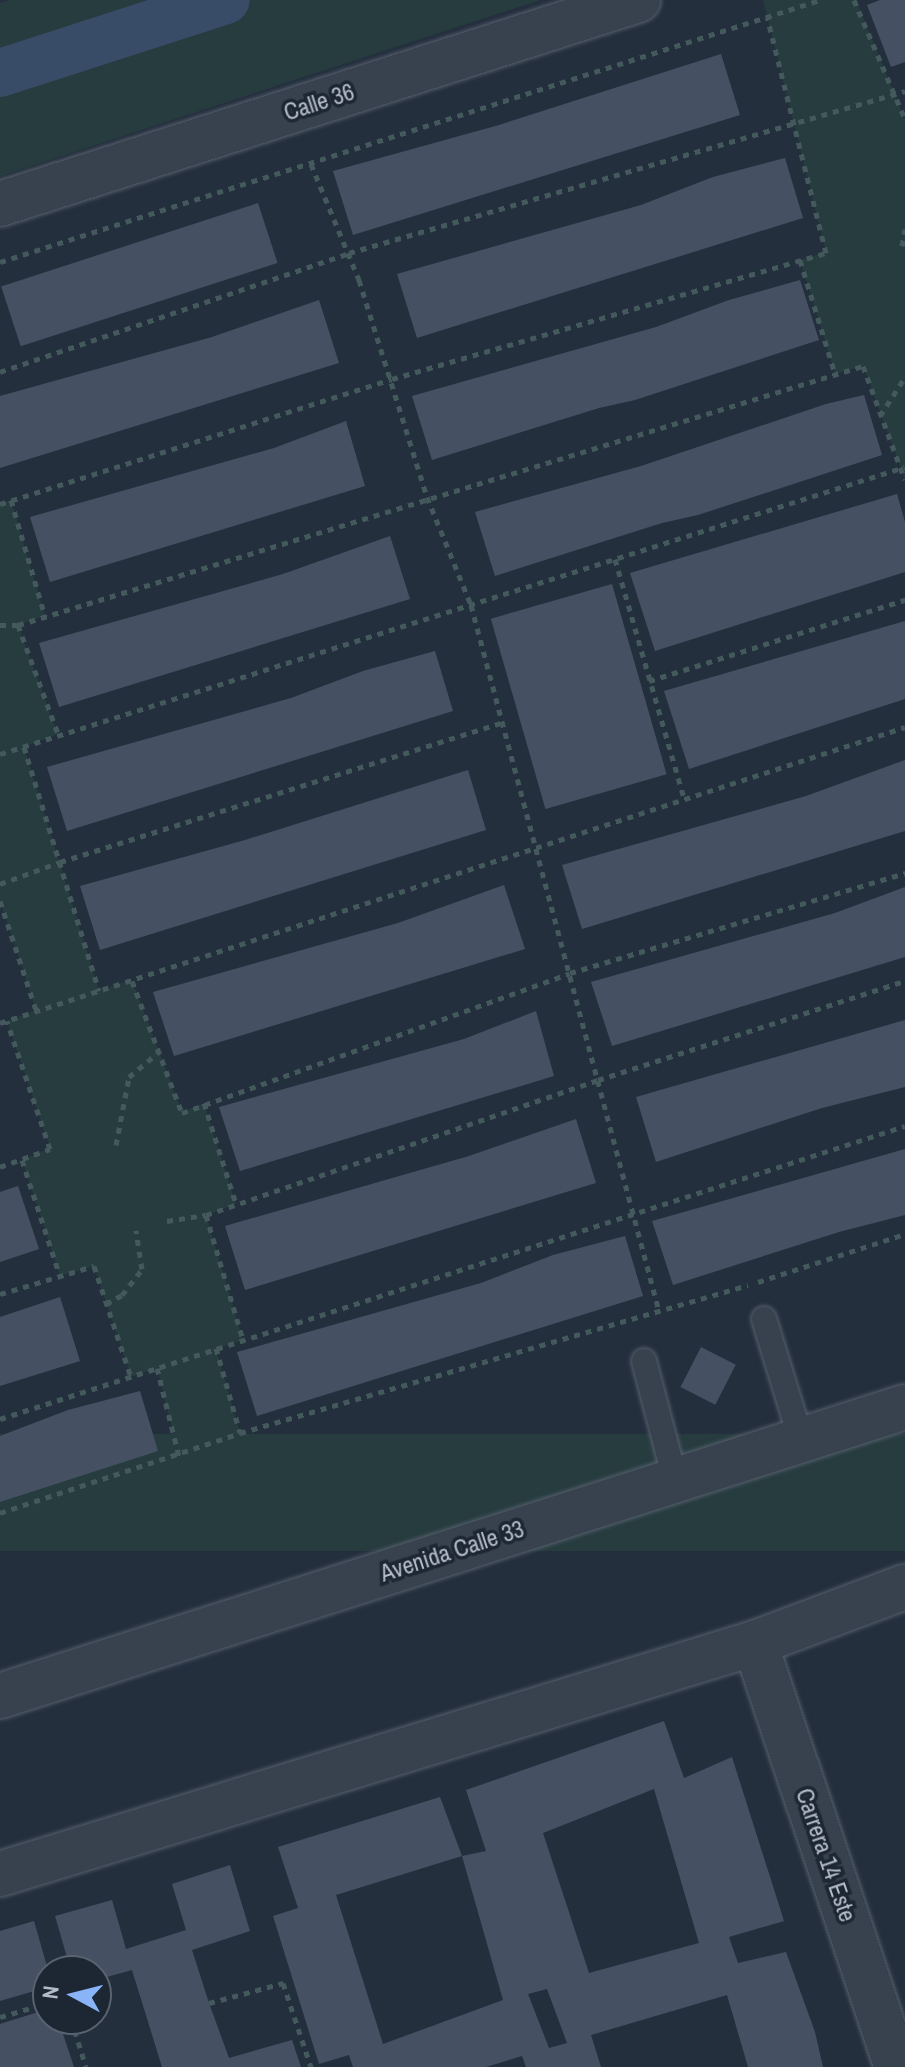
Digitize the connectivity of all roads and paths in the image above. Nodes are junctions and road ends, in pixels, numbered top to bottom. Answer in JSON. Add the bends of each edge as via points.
{"nodes":[{"id":1,"x":638,"y":0,"type":"edge"},
{"id":2,"x":820,"y":0,"type":"edge"},
{"id":3,"x":854,"y":0,"type":"edge"},
{"id":4,"x":767,"y":17,"type":"junction"},
{"id":5,"x":905,"y":91,"type":"edge"},
{"id":6,"x":896,"y":94,"type":"junction"},
{"id":7,"x":905,"y":119,"type":"edge"},
{"id":8,"x":792,"y":123,"type":"junction"},
{"id":9,"x":311,"y":164,"type":"junction"},
{"id":10,"x":0,"y":204,"type":"edge"},
{"id":11,"x":905,"y":229,"type":"edge"},
{"id":12,"x":902,"y":246,"type":"dead end"},
{"id":13,"x":349,"y":253,"type":"junction"},
{"id":14,"x":800,"y":260,"type":"junction"},
{"id":15,"x":0,"y":262,"type":"edge"},
{"id":16,"x":0,"y":372,"type":"edge"},
{"id":17,"x":835,"y":374,"type":"junction"},
{"id":18,"x":905,"y":377,"type":"edge"},
{"id":19,"x":392,"y":379,"type":"junction"},
{"id":20,"x":880,"y":416,"type":"junction"},
{"id":21,"x":902,"y":468,"type":"edge"},
{"id":22,"x":905,"y":480,"type":"edge"},
{"id":23,"x":427,"y":497,"type":"junction"},
{"id":24,"x":11,"y":500,"type":"junction"},
{"id":25,"x":0,"y":504,"type":"edge"},
{"id":26,"x":615,"y":559,"type":"junction"},
{"id":27,"x":905,"y":600,"type":"edge"},
{"id":28,"x":471,"y":605,"type":"junction"},
{"id":29,"x":45,"y":616,"type":"junction"},
{"id":30,"x":0,"y":625,"type":"edge"},
{"id":31,"x":18,"y":625,"type":"junction"},
{"id":32,"x":649,"y":681,"type":"junction"},
{"id":33,"x":503,"y":722,"type":"junction"},
{"id":34,"x":905,"y":727,"type":"edge"},
{"id":35,"x":58,"y":734,"type":"junction"},
{"id":36,"x":24,"y":747,"type":"junction"},
{"id":37,"x":0,"y":754,"type":"edge"},
{"id":38,"x":684,"y":798,"type":"junction"},
{"id":39,"x":536,"y":848,"type":"junction"},
{"id":40,"x":60,"y":862,"type":"junction"},
{"id":41,"x":905,"y":873,"type":"edge"},
{"id":42,"x":0,"y":884,"type":"edge"},
{"id":43,"x":0,"y":901,"type":"edge"},
{"id":44,"x":570,"y":973,"type":"junction"},
{"id":45,"x":132,"y":980,"type":"junction"},
{"id":46,"x":905,"y":981,"type":"edge"},
{"id":47,"x":99,"y":991,"type":"junction"},
{"id":48,"x":36,"y":1010,"type":"junction"},
{"id":49,"x":3,"y":1022,"type":"edge"},
{"id":50,"x":159,"y":1052,"type":"junction"},
{"id":51,"x":598,"y":1080,"type":"junction"},
{"id":52,"x":204,"y":1103,"type":"junction"},
{"id":53,"x":905,"y":1126,"type":"edge"},
{"id":54,"x":116,"y":1145,"type":"dead end"},
{"id":55,"x":22,"y":1160,"type":"junction"},
{"id":56,"x":0,"y":1167,"type":"edge"},
{"id":57,"x":236,"y":1204,"type":"junction"},
{"id":58,"x":632,"y":1213,"type":"junction"},
{"id":59,"x":206,"y":1215,"type":"junction"},
{"id":60,"x":167,"y":1221,"type":"dead end"},
{"id":61,"x":136,"y":1230,"type":"dead end"},
{"id":62,"x":905,"y":1234,"type":"edge"},
{"id":63,"x":60,"y":1276,"type":"junction"},
{"id":64,"x":0,"y":1294,"type":"edge"},
{"id":65,"x":106,"y":1304,"type":"junction"},
{"id":66,"x":659,"y":1311,"type":"junction"},
{"id":67,"x":764,"y":1319,"type":"dead end"},
{"id":68,"x":243,"y":1340,"type":"junction"},
{"id":69,"x":216,"y":1348,"type":"junction"},
{"id":70,"x":644,"y":1361,"type":"dead end"},
{"id":71,"x":157,"y":1368,"type":"junction"},
{"id":72,"x":131,"y":1377,"type":"junction"},
{"id":73,"x":905,"y":1407,"type":"edge"},
{"id":74,"x":0,"y":1419,"type":"edge"},
{"id":75,"x":240,"y":1433,"type":"junction"},
{"id":76,"x":801,"y":1439,"type":"junction"},
{"id":77,"x":179,"y":1456,"type":"junction"},
{"id":78,"x":675,"y":1479,"type":"junction"},
{"id":79,"x":0,"y":1513,"type":"edge"},
{"id":80,"x":905,"y":1587,"type":"edge"},
{"id":81,"x":755,"y":1643,"type":"junction"},
{"id":82,"x":0,"y":1696,"type":"edge"},
{"id":83,"x":0,"y":1874,"type":"edge"},
{"id":84,"x":209,"y":2003,"type":"dead end"},
{"id":85,"x":32,"y":2008,"type":"edge"},
{"id":86,"x":0,"y":2017,"type":"edge"},
{"id":87,"x":76,"y":2035,"type":"edge"},
{"id":88,"x":86,"y":2067,"type":"edge"},
{"id":89,"x":311,"y":2067,"type":"edge"},
{"id":90,"x":897,"y":2067,"type":"edge"}],
"edges":[{"from":1,"to":10,"type":"street","name":"Calle 36"},
{"from":2,"to":4,"type":"path"},
{"from":3,"to":6,"type":"path"},
{"from":4,"to":8,"type":"path"},
{"from":4,"to":9,"type":"path"},
{"from":5,"to":6,"type":"path"},
{"from":6,"to":7,"type":"path"},
{"from":6,"to":8,"type":"path"},
{"from":8,"to":13,"type":"path"},
{"from":8,"to":14,"type":"path","via":[[826,253]]},
{"from":9,"to":13,"type":"path"},
{"from":9,"to":15,"type":"path"},
{"from":11,"to":12,"type":"path"},
{"from":13,"to":16,"type":"path"},
{"from":13,"to":19,"type":"path"},
{"from":14,"to":17,"type":"path"},
{"from":14,"to":19,"type":"path"},
{"from":17,"to":20,"type":"path","via":[[863,366]]},
{"from":17,"to":23,"type":"path"},
{"from":18,"to":20,"type":"path"},
{"from":19,"to":23,"type":"path"},
{"from":19,"to":24,"type":"path"},
{"from":20,"to":21,"type":"path"},
{"from":21,"to":22,"type":"path"},
{"from":21,"to":26,"type":"path"},
{"from":23,"to":28,"type":"path"},
{"from":23,"to":29,"type":"path"},
{"from":24,"to":25,"type":"path"},
{"from":24,"to":29,"type":"path"},
{"from":26,"to":28,"type":"path"},
{"from":26,"to":32,"type":"path"},
{"from":27,"to":32,"type":"path"},
{"from":28,"to":33,"type":"path"},
{"from":28,"to":35,"type":"path"},
{"from":29,"to":31,"type":"path"},
{"from":30,"to":31,"type":"path"},
{"from":31,"to":35,"type":"path"},
{"from":32,"to":38,"type":"path"},
{"from":33,"to":39,"type":"path"},
{"from":33,"to":40,"type":"path"},
{"from":34,"to":38,"type":"path"},
{"from":35,"to":36,"type":"path"},
{"from":36,"to":37,"type":"path"},
{"from":36,"to":40,"type":"path"},
{"from":38,"to":39,"type":"path"},
{"from":39,"to":44,"type":"path"},
{"from":39,"to":45,"type":"path"},
{"from":40,"to":42,"type":"path"},
{"from":40,"to":47,"type":"path"},
{"from":41,"to":44,"type":"path"},
{"from":43,"to":48,"type":"path"},
{"from":44,"to":51,"type":"path"},
{"from":44,"to":52,"type":"path"},
{"from":45,"to":47,"type":"path"},
{"from":45,"to":50,"type":"path"},
{"from":46,"to":51,"type":"path"},
{"from":47,"to":48,"type":"path"},
{"from":48,"to":49,"type":"path"},
{"from":49,"to":55,"type":"path","via":[[50,1149]]},
{"from":50,"to":52,"type":"path","via":[[182,1113]]},
{"from":50,"to":54,"type":"path","via":[[129,1077]]},
{"from":51,"to":57,"type":"path"},
{"from":51,"to":58,"type":"path"},
{"from":52,"to":57,"type":"path"},
{"from":53,"to":58,"type":"path"},
{"from":55,"to":56,"type":"path"},
{"from":55,"to":63,"type":"path"},
{"from":57,"to":59,"type":"path"},
{"from":58,"to":66,"type":"path"},
{"from":58,"to":68,"type":"path"},
{"from":59,"to":60,"type":"path"},
{"from":59,"to":68,"type":"path"},
{"from":61,"to":65,"type":"path","via":[[142,1269],[122,1295]]},
{"from":62,"to":66,"type":"path"},
{"from":63,"to":64,"type":"path"},
{"from":63,"to":65,"type":"path","via":[[94,1266]]},
{"from":65,"to":72,"type":"path"},
{"from":66,"to":75,"type":"path"},
{"from":67,"to":76,"type":"lane"},
{"from":68,"to":69,"type":"path"},
{"from":69,"to":71,"type":"path"},
{"from":69,"to":75,"type":"path"},
{"from":70,"to":78,"type":"lane"},
{"from":71,"to":72,"type":"path"},
{"from":71,"to":77,"type":"path"},
{"from":72,"to":74,"type":"path"},
{"from":73,"to":76,"type":"street","name":"Avenida Calle 33"},
{"from":75,"to":77,"type":"path"},
{"from":76,"to":78,"type":"street","name":"Avenida Calle 33"},
{"from":77,"to":79,"type":"path"},
{"from":78,"to":82,"type":"street","name":"Avenida Calle 33"},
{"from":80,"to":81,"type":"street"},
{"from":81,"to":83,"type":"street"},
{"from":81,"to":90,"type":"street","name":"Carrera 14 Este"},
{"from":84,"to":89,"type":"path","via":[[283,1983]]},
{"from":85,"to":86,"type":"path"},
{"from":87,"to":88,"type":"path"}]}
